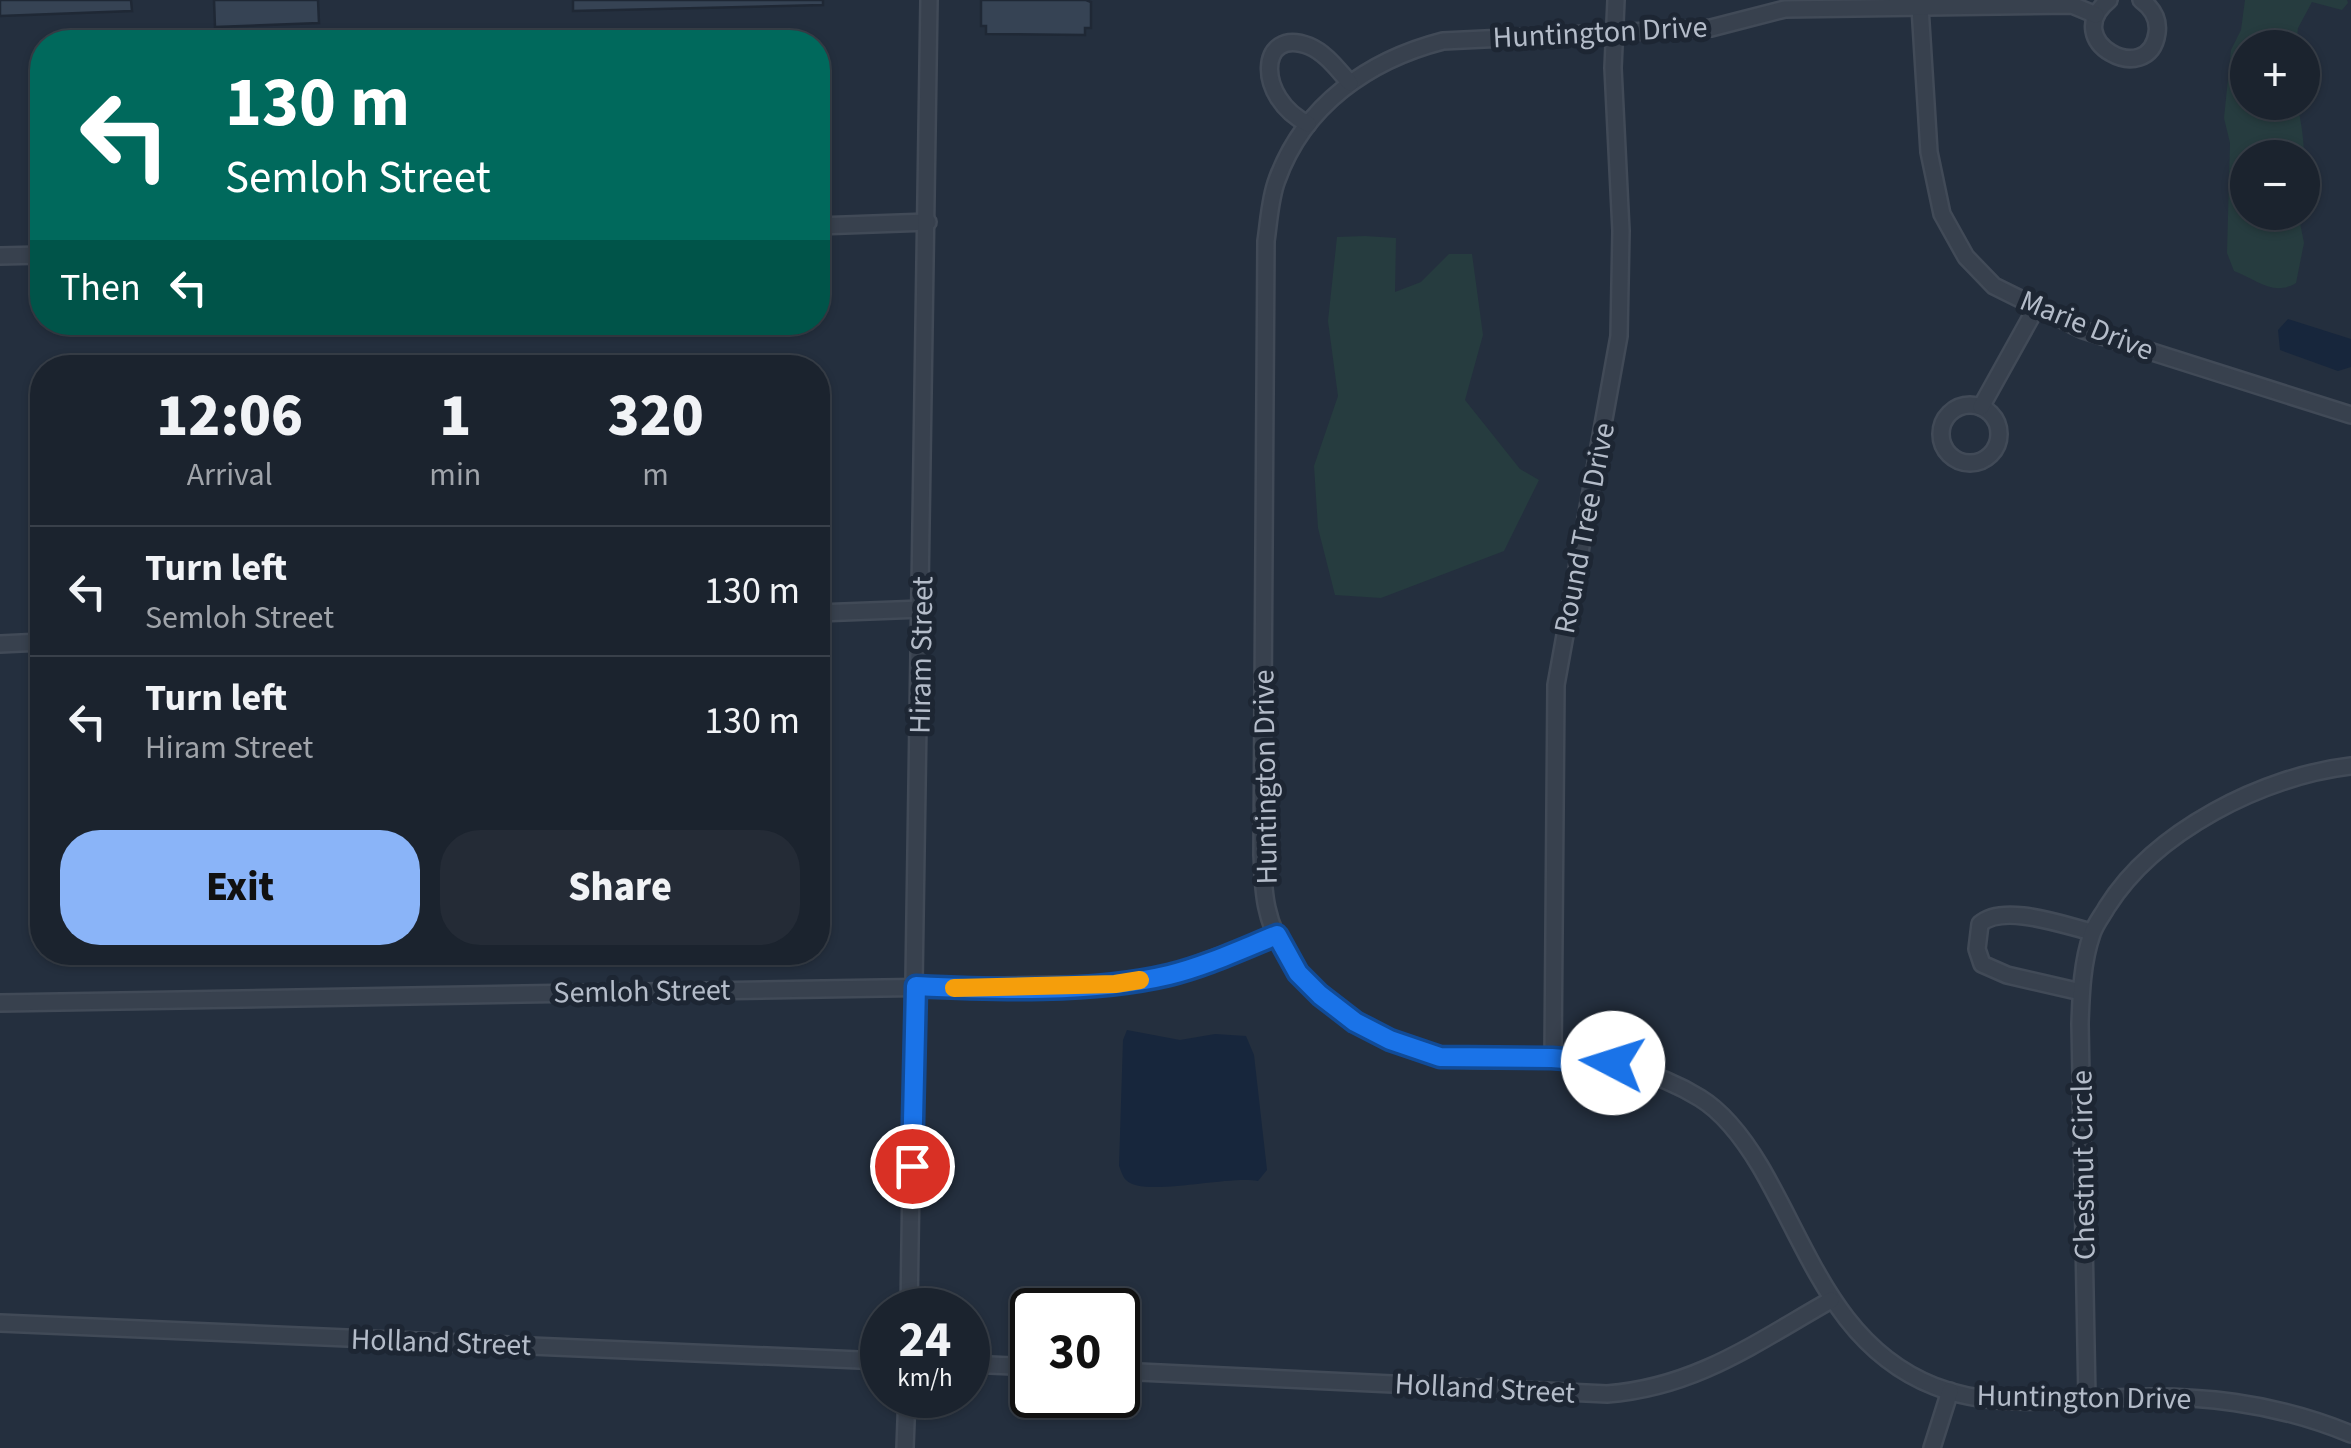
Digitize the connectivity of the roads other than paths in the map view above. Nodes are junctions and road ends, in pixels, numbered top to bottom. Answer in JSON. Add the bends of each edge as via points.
{"nodes":[{"id":1,"x":929,"y":0,"type":"edge"},
{"id":2,"x":1616,"y":0,"type":"edge"},
{"id":3,"x":2109,"y":0,"type":"edge"},
{"id":4,"x":2140,"y":0,"type":"edge"},
{"id":5,"x":1920,"y":7,"type":"junction"},
{"id":6,"x":2096,"y":14,"type":"junction"},
{"id":7,"x":1613,"y":34,"type":"junction"},
{"id":8,"x":1350,"y":83,"type":"junction"},
{"id":9,"x":1308,"y":124,"type":"junction"},
{"id":10,"x":928,"y":222,"type":"junction"},
{"id":11,"x":830,"y":226,"type":"edge"},
{"id":12,"x":30,"y":255,"type":"edge"},
{"id":13,"x":0,"y":256,"type":"edge"},
{"id":14,"x":2036,"y":308,"type":"junction"},
{"id":15,"x":1981,"y":407,"type":"dead end"},
{"id":16,"x":2351,"y":415,"type":"edge"},
{"id":17,"x":922,"y":609,"type":"junction"},
{"id":18,"x":830,"y":613,"type":"edge"},
{"id":19,"x":30,"y":643,"type":"edge"},
{"id":20,"x":0,"y":644,"type":"edge"},
{"id":21,"x":2351,"y":766,"type":"edge"},
{"id":22,"x":2092,"y":932,"type":"junction"},
{"id":23,"x":1277,"y":935,"type":"junction"},
{"id":24,"x":916,"y":986,"type":"junction"},
{"id":25,"x":2081,"y":992,"type":"junction"},
{"id":26,"x":0,"y":1003,"type":"edge"},
{"id":27,"x":1552,"y":1058,"type":"junction"},
{"id":28,"x":909,"y":1288,"type":"edge"},
{"id":29,"x":1830,"y":1300,"type":"junction"},
{"id":30,"x":0,"y":1323,"type":"edge"},
{"id":31,"x":860,"y":1360,"type":"edge"},
{"id":32,"x":1140,"y":1372,"type":"edge"},
{"id":33,"x":1950,"y":1390,"type":"junction"},
{"id":34,"x":2087,"y":1400,"type":"junction"},
{"id":35,"x":906,"y":1418,"type":"edge"},
{"id":36,"x":2351,"y":1434,"type":"edge"},
{"id":37,"x":905,"y":1448,"type":"edge"},
{"id":38,"x":1932,"y":1448,"type":"edge"}],
"edges":[{"from":1,"to":10,"type":"street","name":"Hiram Street"},
{"from":2,"to":7,"type":"street","name":"Round Tree Drive"},
{"from":3,"to":6,"type":"street"},
{"from":4,"to":6,"type":"street","via":[[2153,12],[2157,31],[2142,56],[2122,58],[2105,50],[2095,34]]},
{"from":5,"to":6,"type":"street","name":"Huntington Drive","via":[[2072,5]]},
{"from":5,"to":7,"type":"street","name":"Huntington Drive","via":[[1786,9],[1711,28]]},
{"from":5,"to":14,"type":"street","name":"Marie Drive","via":[[1929,152],[1942,214],[1966,257],[1994,286]]},
{"from":7,"to":8,"type":"street","name":"Huntington Drive","via":[[1443,41],[1408,50]]},
{"from":7,"to":27,"type":"street","name":"Round Tree Drive","via":[[1619,336],[1556,686]]},
{"from":8,"to":9,"type":"street","name":"Huntington Drive"},
{"from":8,"to":9,"type":"street","via":[[1309,46],[1288,45],[1272,56],[1271,87],[1285,110]]},
{"from":9,"to":23,"type":"street","name":"Huntington Drive","via":[[1276,181],[1266,241],[1262,855],[1267,909]]},
{"from":10,"to":11,"type":"street"},
{"from":10,"to":17,"type":"street","name":"Hiram Street"},
{"from":12,"to":13,"type":"street"},
{"from":14,"to":15,"type":"street"},
{"from":14,"to":16,"type":"street","name":"Marie Drive","via":[[2083,330]]},
{"from":17,"to":18,"type":"street"},
{"from":17,"to":24,"type":"street","name":"Hiram Street"},
{"from":19,"to":20,"type":"street"},
{"from":21,"to":22,"type":"street","name":"Chestnut Circle","via":[[2273,786],[2188,828],[2142,861]]},
{"from":22,"to":25,"type":"street","name":"Chestnut Circle"},
{"from":22,"to":25,"type":"street","via":[[2007,913],[1980,924],[1982,964]]},
{"from":23,"to":24,"type":"street","name":"Semloh Street","via":[[1170,975],[1115,984]]},
{"from":23,"to":27,"type":"street","name":"Huntington Drive","via":[[1298,973],[1320,995],[1390,1040],[1440,1057]]},
{"from":24,"to":26,"type":"street","name":"Semloh Street"},
{"from":24,"to":28,"type":"street","name":"Hiram Street"},
{"from":25,"to":34,"type":"street","name":"Chestnut Circle"},
{"from":27,"to":29,"type":"street","name":"Huntington Drive","via":[[1613,1063],[1703,1100],[1742,1137]]},
{"from":29,"to":32,"type":"street","name":"Holland Street","via":[[1705,1371],[1642,1391]]},
{"from":29,"to":33,"type":"street","name":"Huntington Drive","via":[[1878,1353],[1904,1372]]},
{"from":30,"to":31,"type":"street","name":"Holland Street"},
{"from":33,"to":34,"type":"street","name":"Huntington Drive","via":[[1982,1399]]},
{"from":33,"to":38,"type":"street"},
{"from":34,"to":36,"type":"street","name":"Huntington Drive","via":[[2229,1399],[2309,1416]]},
{"from":35,"to":37,"type":"street"}]}
